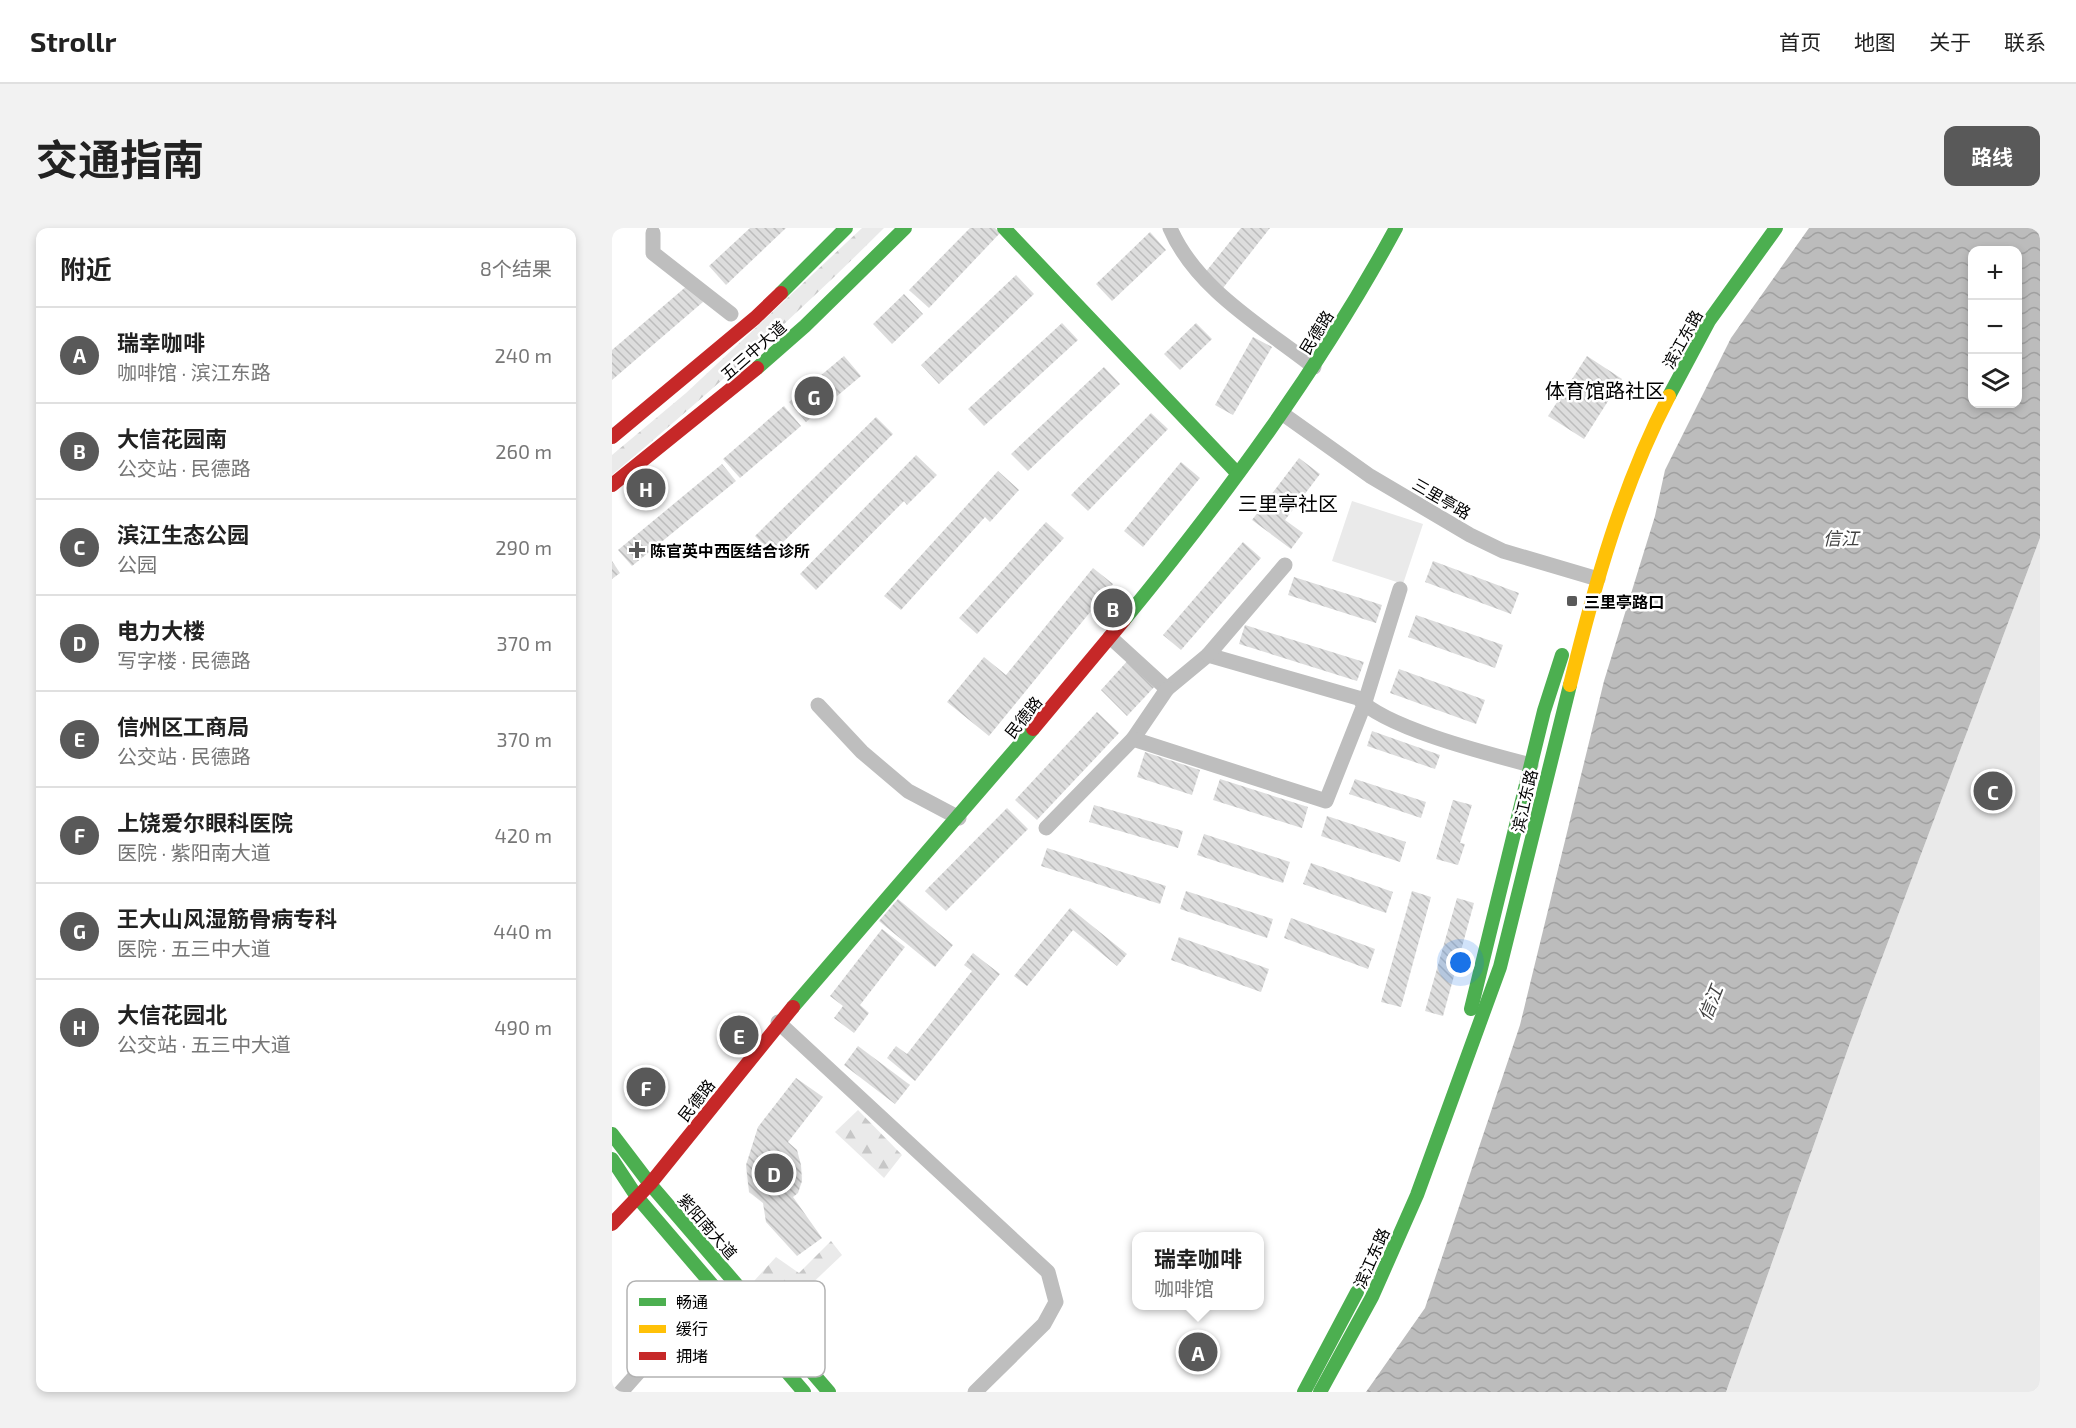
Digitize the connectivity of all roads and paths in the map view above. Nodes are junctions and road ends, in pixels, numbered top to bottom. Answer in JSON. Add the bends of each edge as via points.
{"nodes":[{"id":1,"x":846,"y":228,"type":"edge"},
{"id":2,"x":905,"y":228,"type":"edge"},
{"id":3,"x":1004,"y":228,"type":"edge"},
{"id":4,"x":1170,"y":228,"type":"edge"},
{"id":5,"x":1396,"y":228,"type":"edge"},
{"id":6,"x":1758,"y":228,"type":"edge"},
{"id":7,"x":1776,"y":228,"type":"edge"},
{"id":8,"x":653,"y":233,"type":"dead end"},
{"id":9,"x":731,"y":314,"type":"dead end"},
{"id":10,"x":1314,"y":367,"type":"junction"},
{"id":11,"x":1283,"y":414,"type":"junction"},
{"id":12,"x":612,"y":437,"type":"edge"},
{"id":13,"x":1237,"y":472,"type":"junction"},
{"id":14,"x":612,"y":486,"type":"edge"},
{"id":15,"x":1285,"y":565,"type":"dead end"},
{"id":16,"x":1593,"y":577,"type":"junction"},
{"id":17,"x":1400,"y":589,"type":"dead end"},
{"id":18,"x":1110,"y":637,"type":"junction"},
{"id":19,"x":1209,"y":655,"type":"junction"},
{"id":20,"x":1167,"y":689,"type":"junction"},
{"id":21,"x":819,"y":705,"type":"dead end"},
{"id":22,"x":1364,"y":705,"type":"junction"},
{"id":23,"x":1133,"y":739,"type":"junction"},
{"id":24,"x":1531,"y":765,"type":"junction"},
{"id":25,"x":959,"y":818,"type":"junction"},
{"id":26,"x":1046,"y":828,"type":"dead end"},
{"id":27,"x":778,"y":1022,"type":"junction"},
{"id":28,"x":612,"y":1134,"type":"edge"},
{"id":29,"x":612,"y":1159,"type":"edge"},
{"id":30,"x":1408,"y":1177,"type":"dead end"},
{"id":31,"x":650,"y":1184,"type":"junction"},
{"id":32,"x":637,"y":1197,"type":"junction"},
{"id":33,"x":612,"y":1224,"type":"edge"},
{"id":34,"x":709,"y":1281,"type":"edge"},
{"id":35,"x":733,"y":1281,"type":"edge"},
{"id":36,"x":1362,"y":1282,"type":"dead end"},
{"id":37,"x":634,"y":1377,"type":"edge"},
{"id":38,"x":791,"y":1377,"type":"edge"},
{"id":39,"x":816,"y":1377,"type":"edge"},
{"id":40,"x":621,"y":1392,"type":"edge"},
{"id":41,"x":804,"y":1392,"type":"edge"},
{"id":42,"x":829,"y":1392,"type":"edge"},
{"id":43,"x":975,"y":1392,"type":"edge"},
{"id":44,"x":1304,"y":1392,"type":"edge"},
{"id":45,"x":1320,"y":1392,"type":"edge"}],
"edges":[{"from":1,"to":12,"type":"main road","name":"五三中大道","via":[[755,318]]},
{"from":2,"to":14,"type":"main road","name":"五三中大道","via":[[805,326]]},
{"from":3,"to":13,"type":"main road"},
{"from":4,"to":10,"type":"street","via":[[1182,254],[1203,280]]},
{"from":5,"to":10,"type":"main road","name":"民德路"},
{"from":6,"to":16,"type":"main road","name":"滨江东路","via":[[1717,288],[1652,400],[1619,476]]},
{"from":7,"to":16,"type":"main road","name":"滨江东路","via":[[1709,321],[1664,406]]},
{"from":8,"to":9,"type":"street","via":[[653,253]]},
{"from":10,"to":11,"type":"main road","name":"民德路"},
{"from":11,"to":13,"type":"main road","name":"民德路"},
{"from":11,"to":16,"type":"street","name":"三里亭路","via":[[1370,476],[1470,535],[1503,551]]},
{"from":13,"to":18,"type":"main road","name":"民德路"},
{"from":15,"to":19,"type":"street"},
{"from":16,"to":24,"type":"main road","name":"滨江东路","via":[[1544,711]]},
{"from":16,"to":45,"type":"main road","name":"滨江东路","via":[[1496,978],[1417,1195],[1372,1297]]},
{"from":17,"to":22,"type":"street"},
{"from":18,"to":20,"type":"street"},
{"from":18,"to":25,"type":"main road","name":"民德路"},
{"from":19,"to":20,"type":"street"},
{"from":19,"to":22,"type":"street","via":[[1358,698]]},
{"from":20,"to":23,"type":"street"},
{"from":21,"to":25,"type":"street","via":[[862,752],[908,792]]},
{"from":22,"to":23,"type":"street","via":[[1326,801]]},
{"from":22,"to":24,"type":"street","via":[[1411,727]]},
{"from":23,"to":26,"type":"street"},
{"from":24,"to":30,"type":"main road","name":"滨江东路","via":[[1468,1024]]},
{"from":25,"to":27,"type":"main road","name":"民德路"},
{"from":27,"to":31,"type":"main road","name":"民德路"},
{"from":27,"to":43,"type":"street","via":[[1048,1272],[1056,1302],[1044,1324]]},
{"from":28,"to":31,"type":"main road","name":"紫阳南大道"},
{"from":29,"to":32,"type":"main road"},
{"from":31,"to":32,"type":"main road","name":"民德路"},
{"from":31,"to":35,"type":"main road","name":"紫阳南大道"},
{"from":32,"to":33,"type":"main road","name":"民德路"},
{"from":32,"to":34,"type":"main road"},
{"from":36,"to":44,"type":"main road","name":"滨江东路"},
{"from":37,"to":40,"type":"street"},
{"from":38,"to":41,"type":"main road"},
{"from":39,"to":42,"type":"main road","name":"紫阳南大道"}]}
